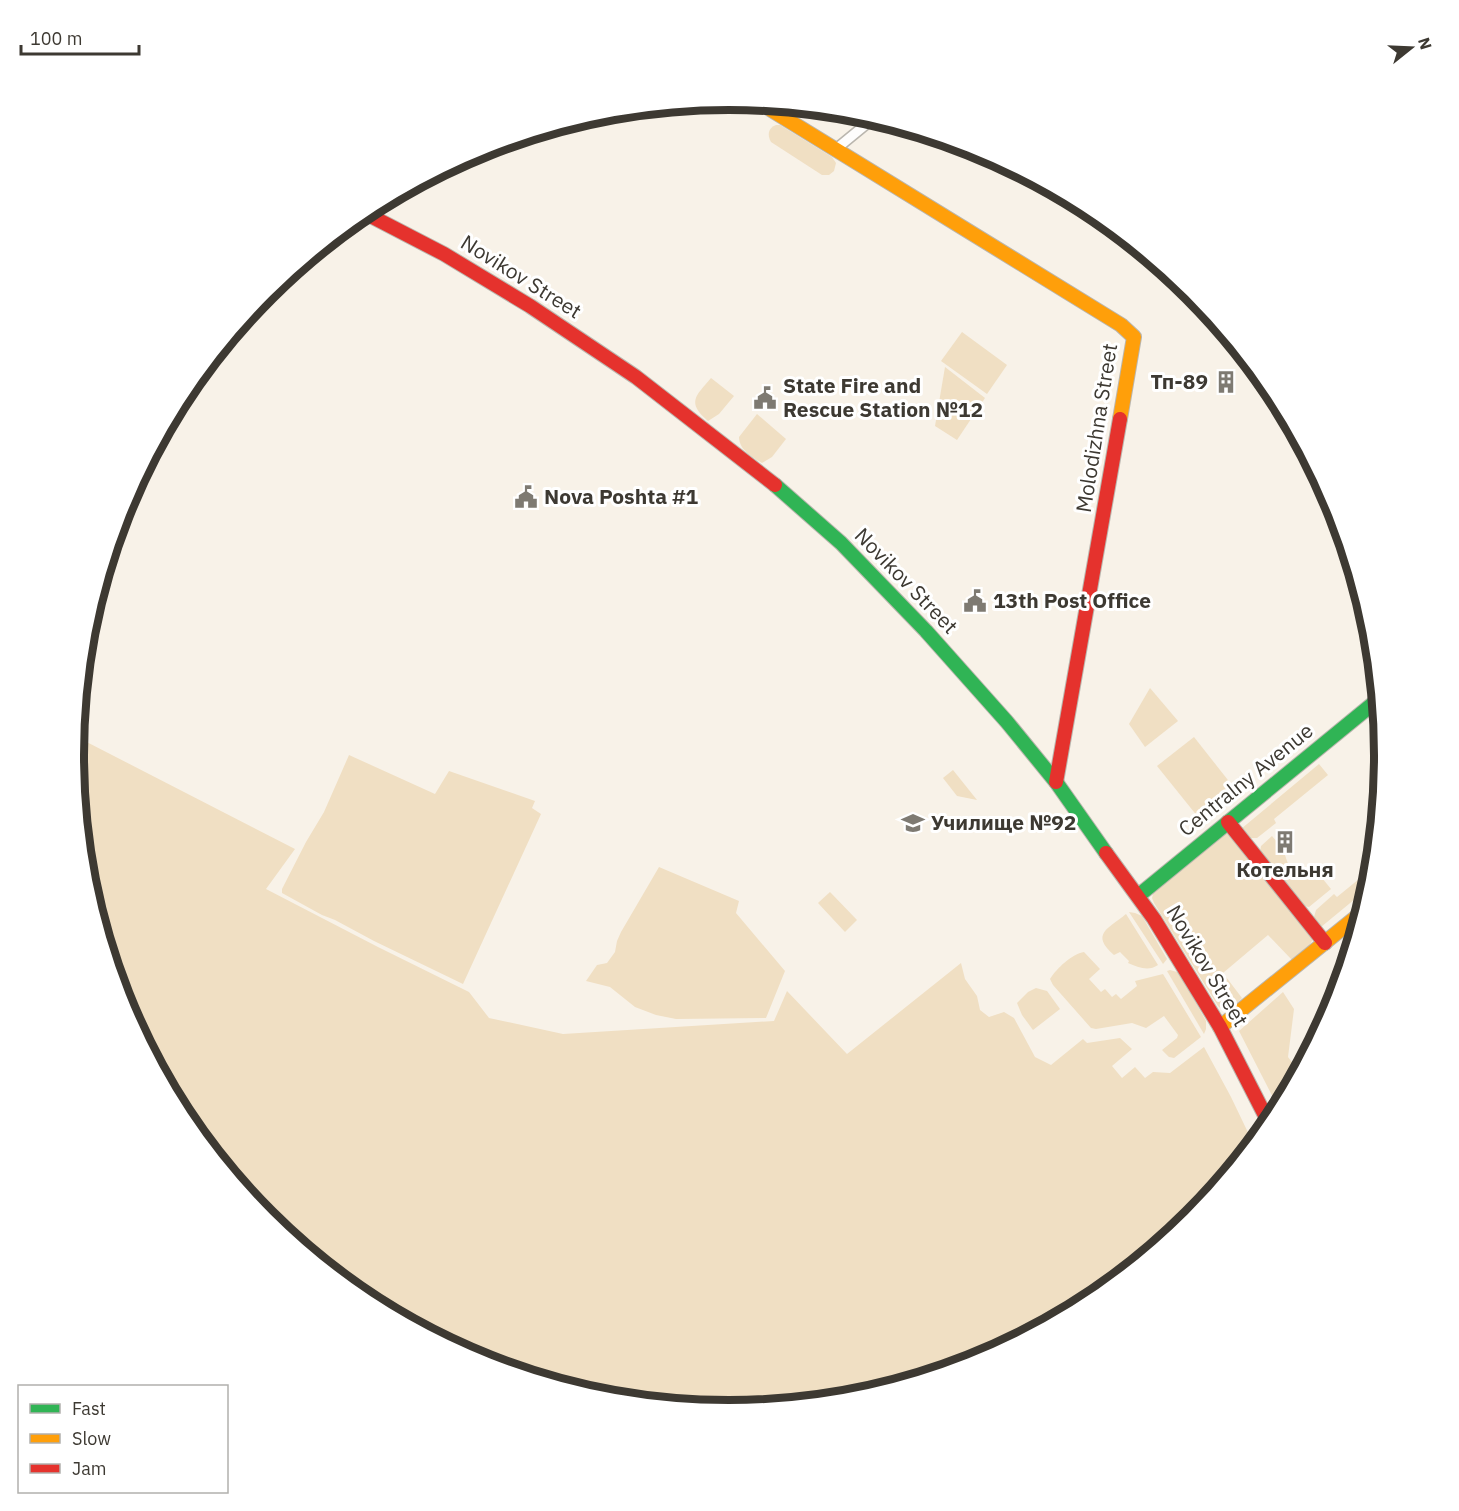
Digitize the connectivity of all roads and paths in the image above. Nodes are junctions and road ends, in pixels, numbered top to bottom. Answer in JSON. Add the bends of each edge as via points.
{"nodes":[{"id":1,"x":775,"y":111,"type":"edge"},
{"id":2,"x":866,"y":125,"type":"edge"},
{"id":3,"x":836,"y":149,"type":"junction"},
{"id":4,"x":373,"y":217,"type":"edge"},
{"id":5,"x":1373,"y":704,"type":"edge"},
{"id":6,"x":1056,"y":782,"type":"junction"},
{"id":7,"x":1228,"y":822,"type":"junction"},
{"id":8,"x":1138,"y":896,"type":"junction"},
{"id":9,"x":1354,"y":919,"type":"edge"},
{"id":10,"x":1325,"y":943,"type":"junction"},
{"id":11,"x":1223,"y":1032,"type":"junction"},
{"id":12,"x":1265,"y":1115,"type":"edge"}],
"edges":[{"from":1,"to":3,"type":"street","name":"Molodizhna Street"},
{"from":2,"to":3,"type":"street"},
{"from":3,"to":6,"type":"street","name":"Molodizhna Street","via":[[1121,325],[1134,337]]},
{"from":4,"to":6,"type":"street","name":"Novikov Street","via":[[530,306],[636,377],[762,474],[841,543],[926,631]]},
{"from":5,"to":7,"type":"street","name":"Centralny Avenue"},
{"from":6,"to":8,"type":"street","name":"Novikov Street"},
{"from":7,"to":8,"type":"street","name":"Centralny Avenue"},
{"from":7,"to":10,"type":"street"},
{"from":8,"to":11,"type":"street","name":"Novikov Street"},
{"from":9,"to":10,"type":"street"},
{"from":10,"to":11,"type":"street"},
{"from":11,"to":12,"type":"street","name":"Novikov Street"}]}
